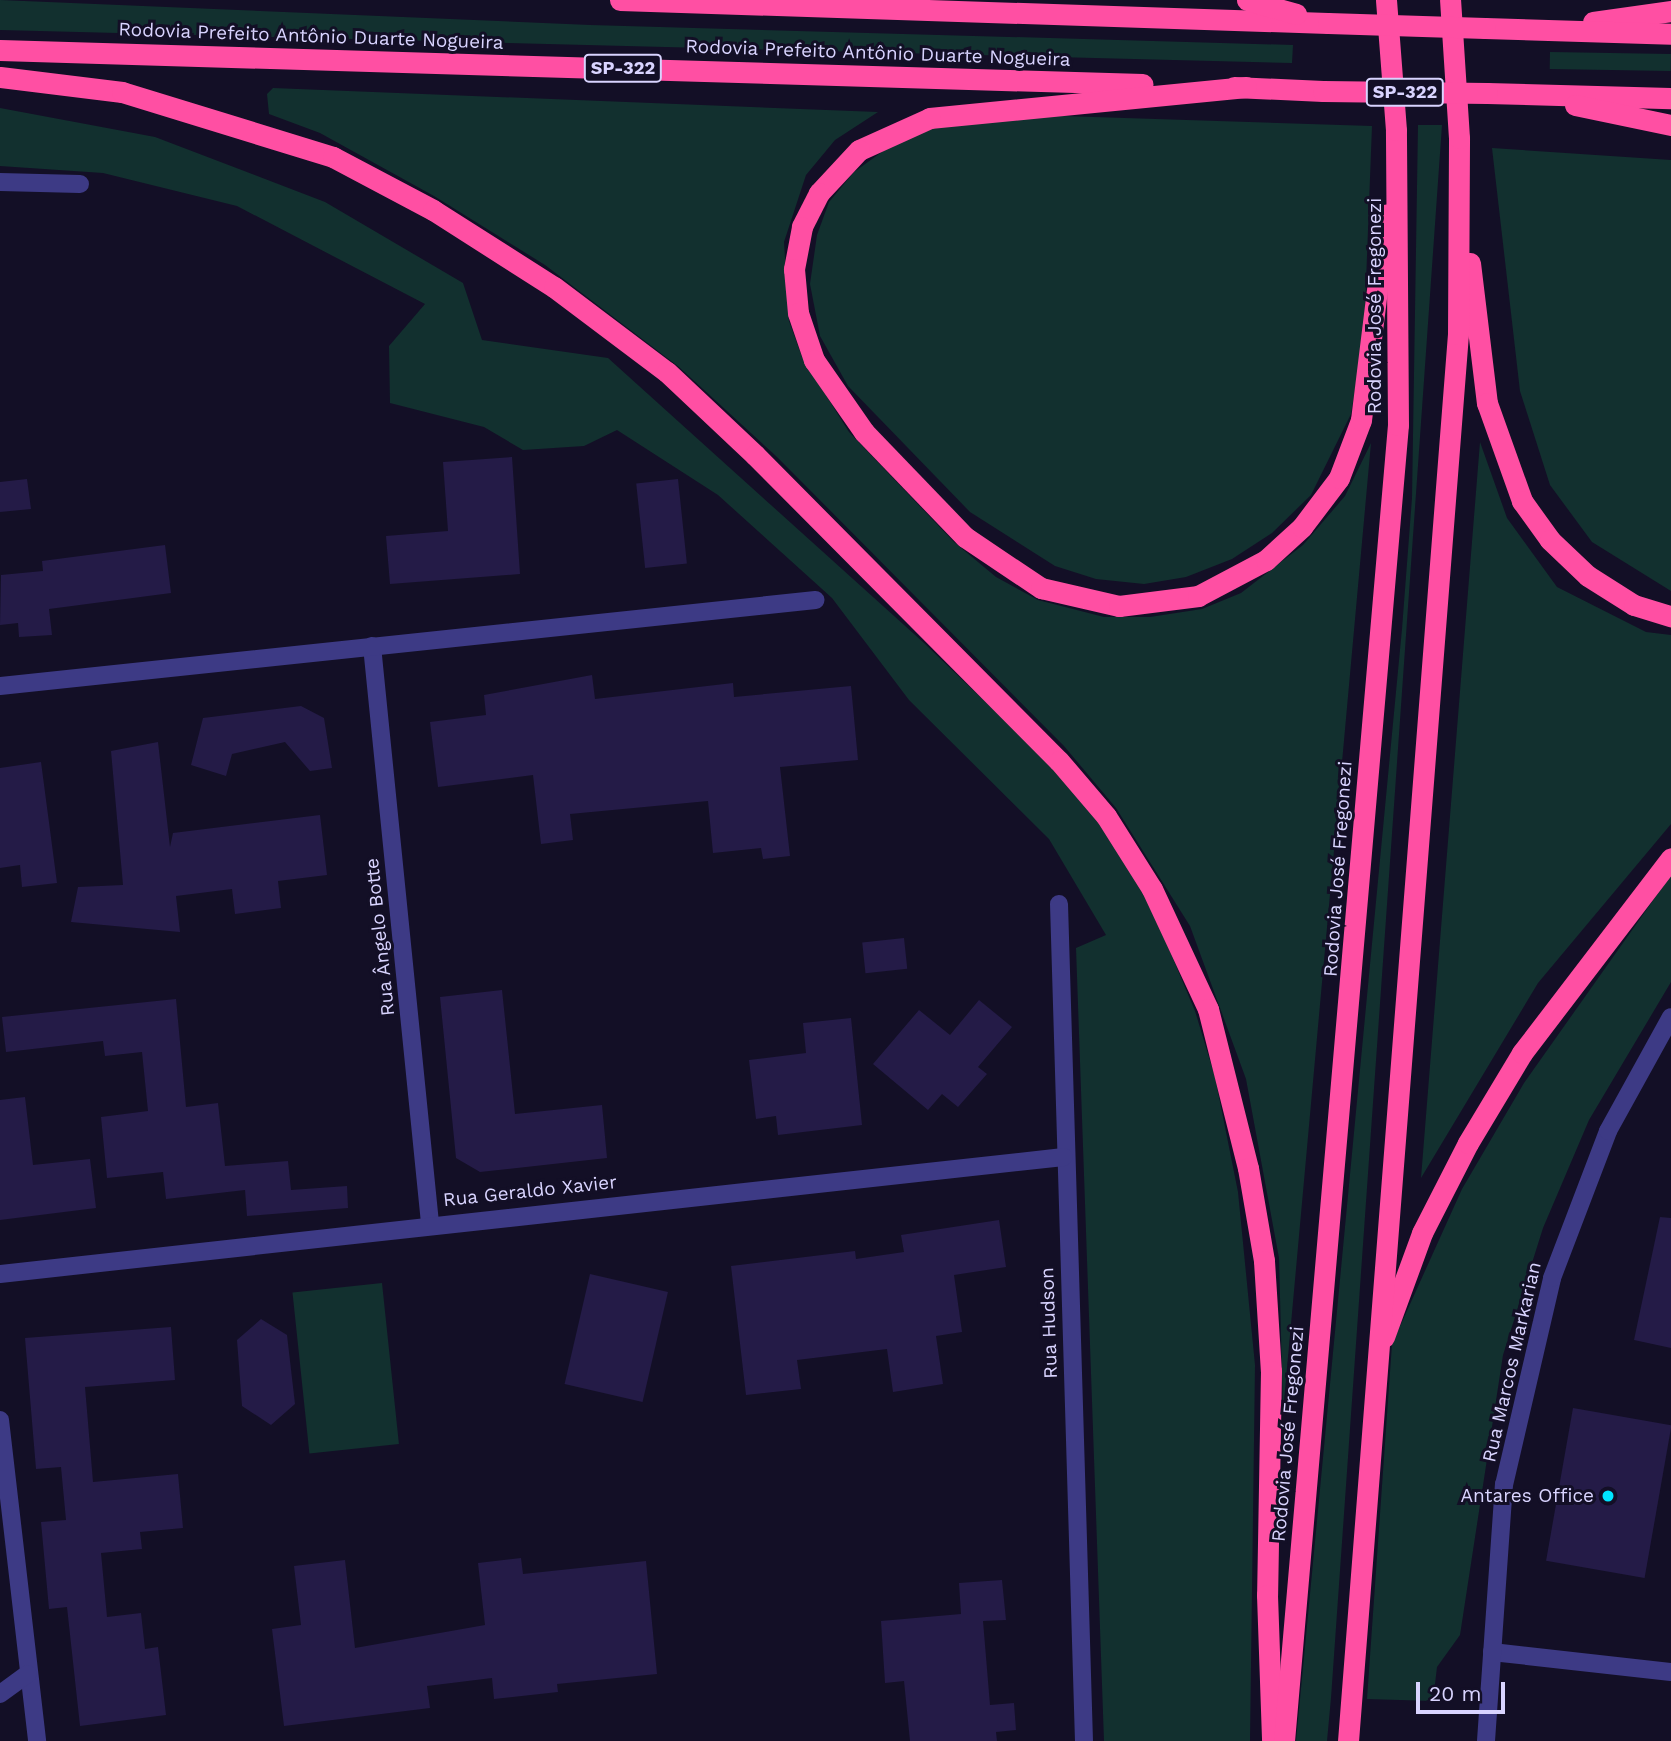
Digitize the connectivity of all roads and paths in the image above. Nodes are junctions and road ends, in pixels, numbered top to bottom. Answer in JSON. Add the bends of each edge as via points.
{"nodes":[{"id":1,"x":620,"y":0,"type":"edge"},
{"id":2,"x":1247,"y":0,"type":"edge"},
{"id":3,"x":1386,"y":0,"type":"edge"},
{"id":4,"x":1450,"y":0,"type":"edge"},
{"id":5,"x":1671,"y":11,"type":"edge"},
{"id":6,"x":1328,"y":23,"type":"junction"},
{"id":7,"x":1537,"y":30,"type":"junction"},
{"id":8,"x":1671,"y":34,"type":"edge"},
{"id":9,"x":0,"y":50,"type":"edge"},
{"id":10,"x":0,"y":77,"type":"edge"},
{"id":11,"x":1246,"y":87,"type":"junction"},
{"id":12,"x":1521,"y":94,"type":"junction"},
{"id":13,"x":1671,"y":98,"type":"edge"},
{"id":14,"x":1671,"y":125,"type":"edge"},
{"id":15,"x":1396,"y":130,"type":"junction"},
{"id":16,"x":1460,"y":138,"type":"junction"},
{"id":17,"x":0,"y":182,"type":"edge"},
{"id":18,"x":80,"y":184,"type":"dead end"},
{"id":19,"x":814,"y":600,"type":"dead end"},
{"id":20,"x":1671,"y":616,"type":"edge"},
{"id":21,"x":372,"y":646,"type":"junction"},
{"id":22,"x":0,"y":686,"type":"edge"},
{"id":23,"x":1671,"y":858,"type":"edge"},
{"id":24,"x":1059,"y":904,"type":"dead end"},
{"id":25,"x":1671,"y":1017,"type":"edge"},
{"id":26,"x":1064,"y":1157,"type":"junction"},
{"id":27,"x":430,"y":1223,"type":"junction"},
{"id":28,"x":0,"y":1274,"type":"edge"},
{"id":29,"x":1374,"y":1365,"type":"junction"},
{"id":30,"x":0,"y":1420,"type":"edge"},
{"id":31,"x":1492,"y":1652,"type":"junction"},
{"id":32,"x":1671,"y":1672,"type":"edge"},
{"id":33,"x":28,"y":1674,"type":"junction"},
{"id":34,"x":0,"y":1694,"type":"edge"},
{"id":35,"x":37,"y":1741,"type":"edge"},
{"id":36,"x":1084,"y":1741,"type":"edge"},
{"id":37,"x":1272,"y":1741,"type":"edge"},
{"id":38,"x":1284,"y":1741,"type":"edge"},
{"id":39,"x":1348,"y":1741,"type":"edge"},
{"id":40,"x":1486,"y":1741,"type":"edge"}],
"edges":[{"from":1,"to":6,"type":"highway"},
{"from":2,"to":6,"type":"highway"},
{"from":3,"to":15,"type":"highway","name":"Rodovia José Fregonezi"},
{"from":4,"to":16,"type":"highway"},
{"from":5,"to":7,"type":"highway"},
{"from":6,"to":7,"type":"highway","bridge":true},
{"from":7,"to":8,"type":"highway"},
{"from":9,"to":11,"type":"highway","name":"Rodovia Prefeito Antônio Duarte Nogueira","number":"SP-322"},
{"from":10,"to":37,"type":"highway","via":[[122,92],[321,153],[433,210],[554,287],[667,372],[755,455],[1049,751],[1106,817],[1152,889],[1208,1009],[1248,1168],[1264,1261],[1271,1371],[1267,1595]]},
{"from":11,"to":12,"type":"highway","name":"Rodovia Prefeito Antônio Duarte Nogueira","number":"SP-322","bridge":true},
{"from":11,"to":15,"type":"highway","via":[[990,108],[930,118],[859,150],[810,208],[797,247],[794,289],[804,335],[826,383],[864,432],[965,537],[1041,588],[1119,607],[1198,596],[1266,561],[1323,501],[1339,478],[1360,420]]},
{"from":12,"to":13,"type":"highway","name":"Rodovia Prefeito Antônio Duarte Nogueira","number":"SP-322"},
{"from":12,"to":14,"type":"highway"},
{"from":15,"to":38,"type":"highway","name":"Rodovia José Fregonezi","via":[[1394,494]]},
{"from":16,"to":20,"type":"highway","via":[[1480,366],[1511,479],[1535,522],[1588,576],[1634,605]]},
{"from":16,"to":29,"type":"highway","via":[[1458,334]]},
{"from":17,"to":18,"type":"street"},
{"from":19,"to":21,"type":"street"},
{"from":21,"to":22,"type":"street"},
{"from":21,"to":27,"type":"street","name":"Rua Ângelo Botte"},
{"from":23,"to":29,"type":"highway","via":[[1522,1053],[1468,1143],[1422,1233]]},
{"from":24,"to":26,"type":"street","name":"Rua Hudson"},
{"from":25,"to":31,"type":"street","name":"Rua Marcos Markarian","via":[[1608,1131],[1552,1278],[1504,1485]]},
{"from":26,"to":27,"type":"street","name":"Rua Geraldo Xavier"},
{"from":26,"to":36,"type":"street","name":"Rua Hudson"},
{"from":27,"to":28,"type":"street","name":"Rua Geraldo Xavier"},
{"from":29,"to":39,"type":"highway"},
{"from":30,"to":33,"type":"street"},
{"from":31,"to":32,"type":"street"},
{"from":31,"to":40,"type":"street","name":"Rua Marcos Markarian"},
{"from":33,"to":34,"type":"street"},
{"from":33,"to":35,"type":"street"}]}
